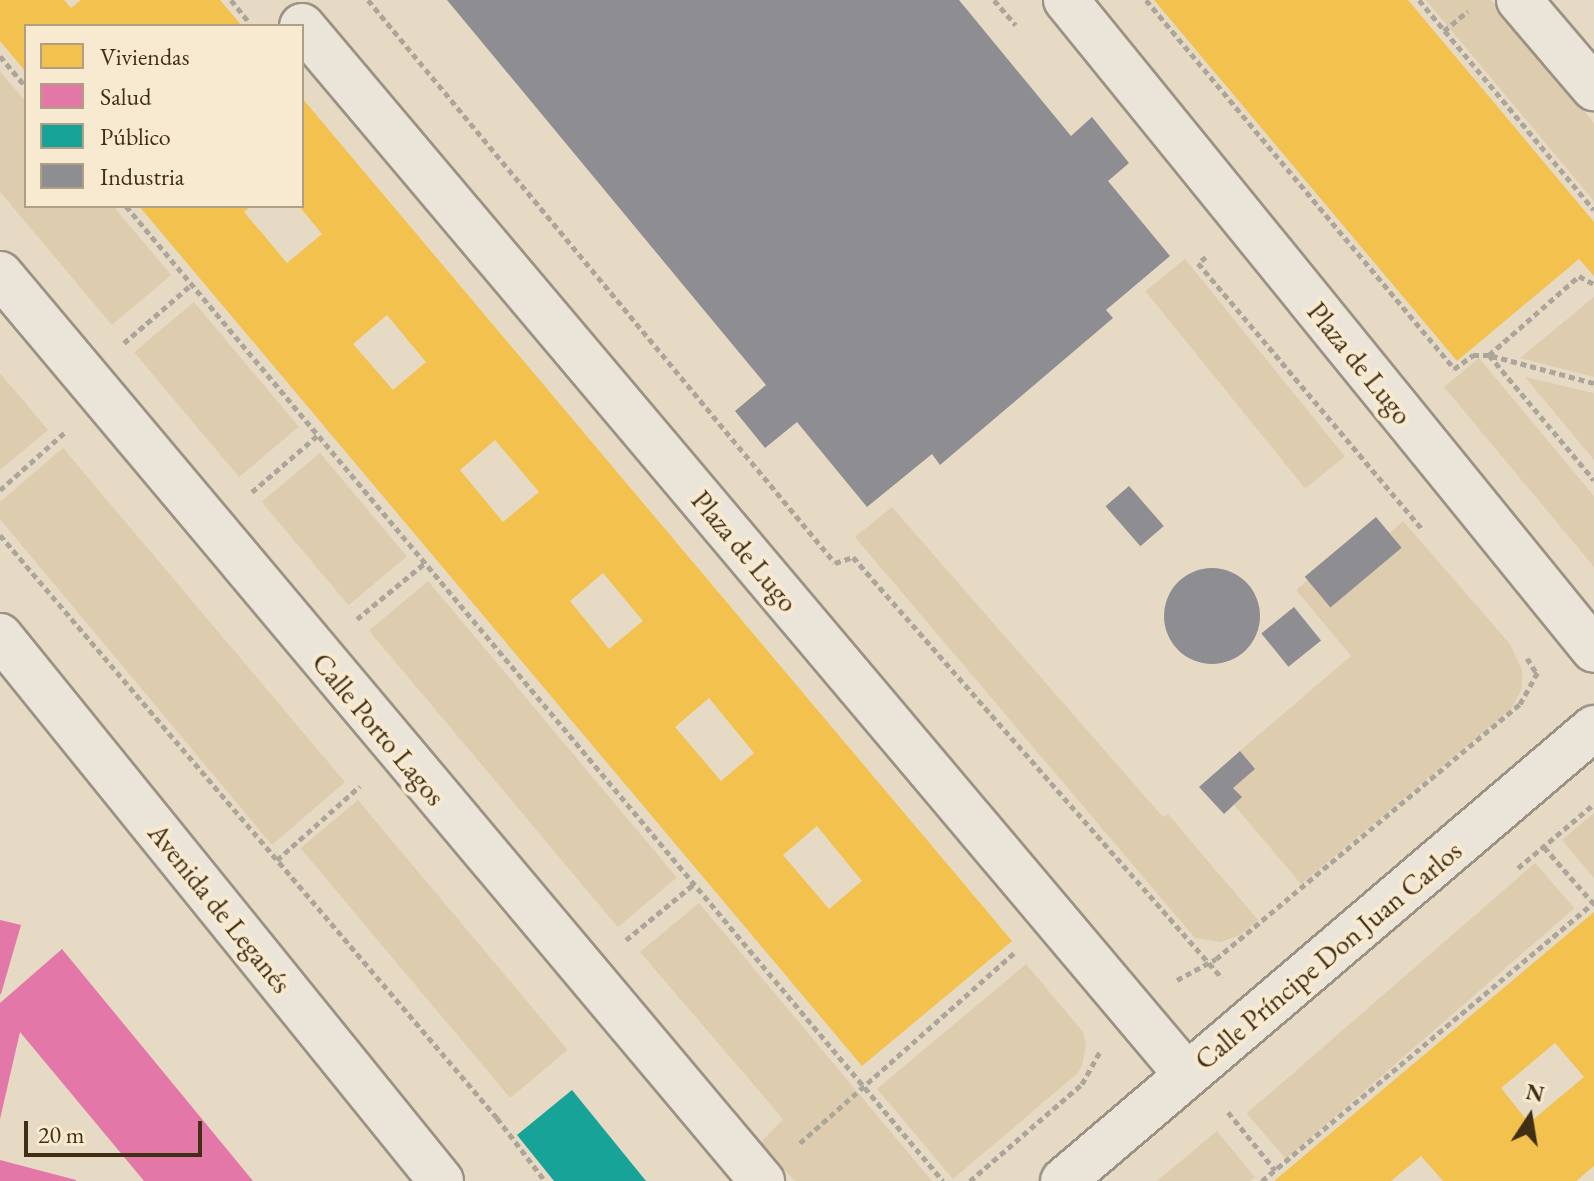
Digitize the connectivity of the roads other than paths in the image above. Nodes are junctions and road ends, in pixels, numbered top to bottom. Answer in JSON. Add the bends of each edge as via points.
{"nodes":[{"id":1,"x":280,"y":0,"type":"edge"},
{"id":2,"x":1066,"y":0,"type":"edge"},
{"id":3,"x":1519,"y":0,"type":"edge"},
{"id":4,"x":300,"y":24,"type":"edge"},
{"id":5,"x":304,"y":28,"type":"edge"},
{"id":6,"x":1594,"y":88,"type":"edge"},
{"id":7,"x":0,"y":274,"type":"edge"},
{"id":8,"x":0,"y":636,"type":"edge"},
{"id":9,"x":1585,"y":640,"type":"edge"},
{"id":10,"x":1594,"y":728,"type":"edge"},
{"id":11,"x":1187,"y":1075,"type":"junction"},
{"id":12,"x":776,"y":1167,"type":"edge"},
{"id":13,"x":441,"y":1181,"type":"edge"},
{"id":14,"x":1063,"y":1181,"type":"edge"}],
"edges":[{"from":1,"to":4,"type":"street","name":"Plaza de Lugo"},
{"from":2,"to":9,"type":"street","name":"Plaza de Lugo"},
{"from":3,"to":6,"type":"street"},
{"from":5,"to":11,"type":"street","name":"Plaza de Lugo"},
{"from":7,"to":12,"type":"street","name":"Calle Porto Lagos"},
{"from":8,"to":13,"type":"street","name":"Avenida de Leganés"},
{"from":10,"to":11,"type":"street","name":"Calle Príncipe Don Juan Carlos"},
{"from":11,"to":14,"type":"street","name":"Calle Príncipe Don Juan Carlos"}]}
